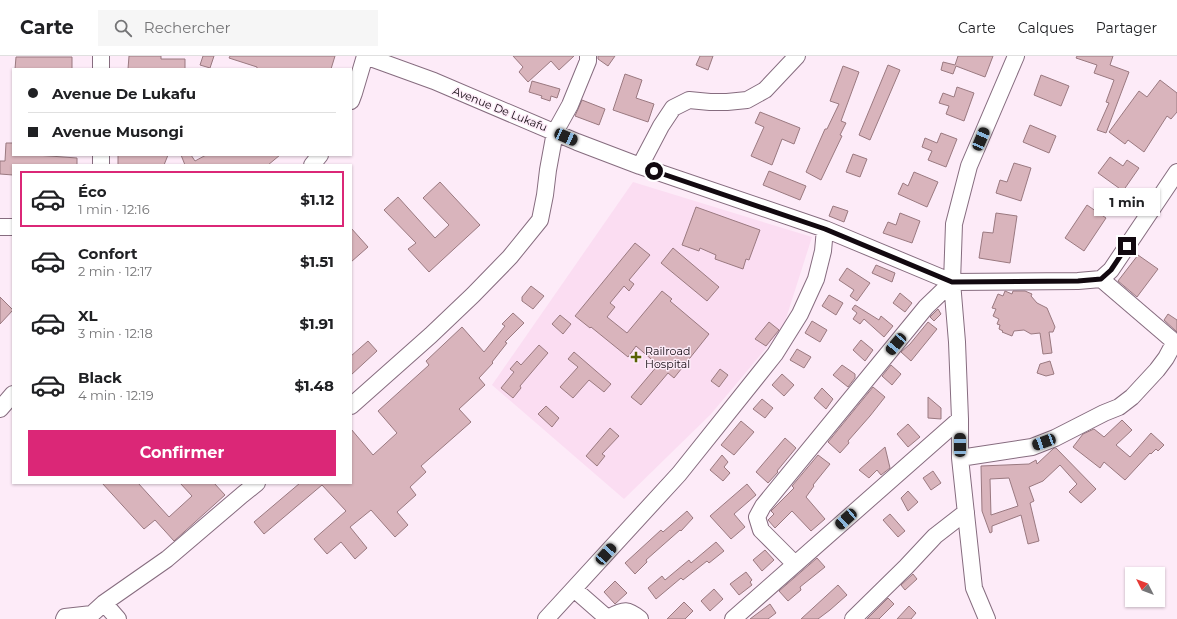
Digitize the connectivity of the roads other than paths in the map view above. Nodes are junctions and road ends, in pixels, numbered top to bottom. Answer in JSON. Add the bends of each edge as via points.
{"nodes":[{"id":1,"x":101,"y":56,"type":"edge"},
{"id":2,"x":365,"y":56,"type":"edge"},
{"id":3,"x":588,"y":56,"type":"edge"},
{"id":4,"x":796,"y":56,"type":"edge"},
{"id":5,"x":1016,"y":56,"type":"edge"},
{"id":6,"x":100,"y":68,"type":"edge"},
{"id":7,"x":352,"y":99,"type":"edge"},
{"id":8,"x":555,"y":132,"type":"junction"},
{"id":9,"x":319,"y":156,"type":"edge"},
{"id":10,"x":313,"y":164,"type":"edge"},
{"id":11,"x":640,"y":166,"type":"junction"},
{"id":12,"x":1177,"y":172,"type":"edge"},
{"id":13,"x":0,"y":227,"type":"edge"},
{"id":14,"x":12,"y":227,"type":"edge"},
{"id":15,"x":825,"y":229,"type":"junction"},
{"id":16,"x":1101,"y":279,"type":"junction"},
{"id":17,"x":952,"y":282,"type":"junction"},
{"id":18,"x":12,"y":395,"type":"edge"},
{"id":19,"x":352,"y":405,"type":"edge"},
{"id":20,"x":0,"y":409,"type":"edge"},
{"id":21,"x":960,"y":419,"type":"junction"},
{"id":22,"x":960,"y":458,"type":"junction"},
{"id":23,"x":256,"y":484,"type":"edge"},
{"id":24,"x":966,"y":512,"type":"junction"},
{"id":25,"x":795,"y":564,"type":"junction"},
{"id":26,"x":574,"y":589,"type":"junction"},
{"id":27,"x":104,"y":603,"type":"junction"},
{"id":28,"x":64,"y":619,"type":"edge"},
{"id":29,"x":118,"y":619,"type":"edge"},
{"id":30,"x":546,"y":619,"type":"edge"},
{"id":31,"x":640,"y":619,"type":"edge"},
{"id":32,"x":733,"y":619,"type":"edge"},
{"id":33,"x":853,"y":619,"type":"edge"},
{"id":34,"x":987,"y":619,"type":"edge"}],
"edges":[{"from":1,"to":6,"type":"street"},
{"from":2,"to":7,"type":"street"},
{"from":2,"to":8,"type":"street","name":"Avenue De Lukafu","via":[[434,81]]},
{"from":3,"to":8,"type":"street","via":[[570,105]]},
{"from":4,"to":11,"type":"street","via":[[765,90],[747,100],[689,100],[673,108],[660,126]]},
{"from":5,"to":17,"type":"street","via":[[969,166],[954,224]]},
{"from":8,"to":11,"type":"street","name":"Avenue De Lukafu"},
{"from":8,"to":19,"type":"street","via":[[540,220],[473,296]]},
{"from":9,"to":10,"type":"street"},
{"from":11,"to":15,"type":"street","name":"Avenue De Lukafu"},
{"from":12,"to":16,"type":"street","via":[[1111,270]]},
{"from":13,"to":14,"type":"street"},
{"from":15,"to":17,"type":"street","name":"Avenue De Lukafu"},
{"from":15,"to":26,"type":"street","via":[[816,279],[800,314],[775,354],[679,474]]},
{"from":16,"to":17,"type":"street"},
{"from":16,"to":22,"type":"street","via":[[1171,339],[1173,345],[1157,370],[1119,407],[1055,438],[1032,447]]},
{"from":17,"to":21,"type":"street"},
{"from":17,"to":25,"type":"street","via":[[926,307],[763,506],[757,517],[761,530]]},
{"from":18,"to":20,"type":"street"},
{"from":21,"to":22,"type":"street"},
{"from":21,"to":25,"type":"street"},
{"from":22,"to":24,"type":"street"},
{"from":23,"to":27,"type":"street","via":[[167,559]]},
{"from":24,"to":33,"type":"street","via":[[935,536]]},
{"from":24,"to":34,"type":"street","via":[[974,588]]},
{"from":25,"to":32,"type":"street"},
{"from":26,"to":30,"type":"street"},
{"from":26,"to":31,"type":"street","via":[[606,617],[626,611],[632,612]]},
{"from":27,"to":28,"type":"street","via":[[92,614]]},
{"from":27,"to":29,"type":"street"}]}
